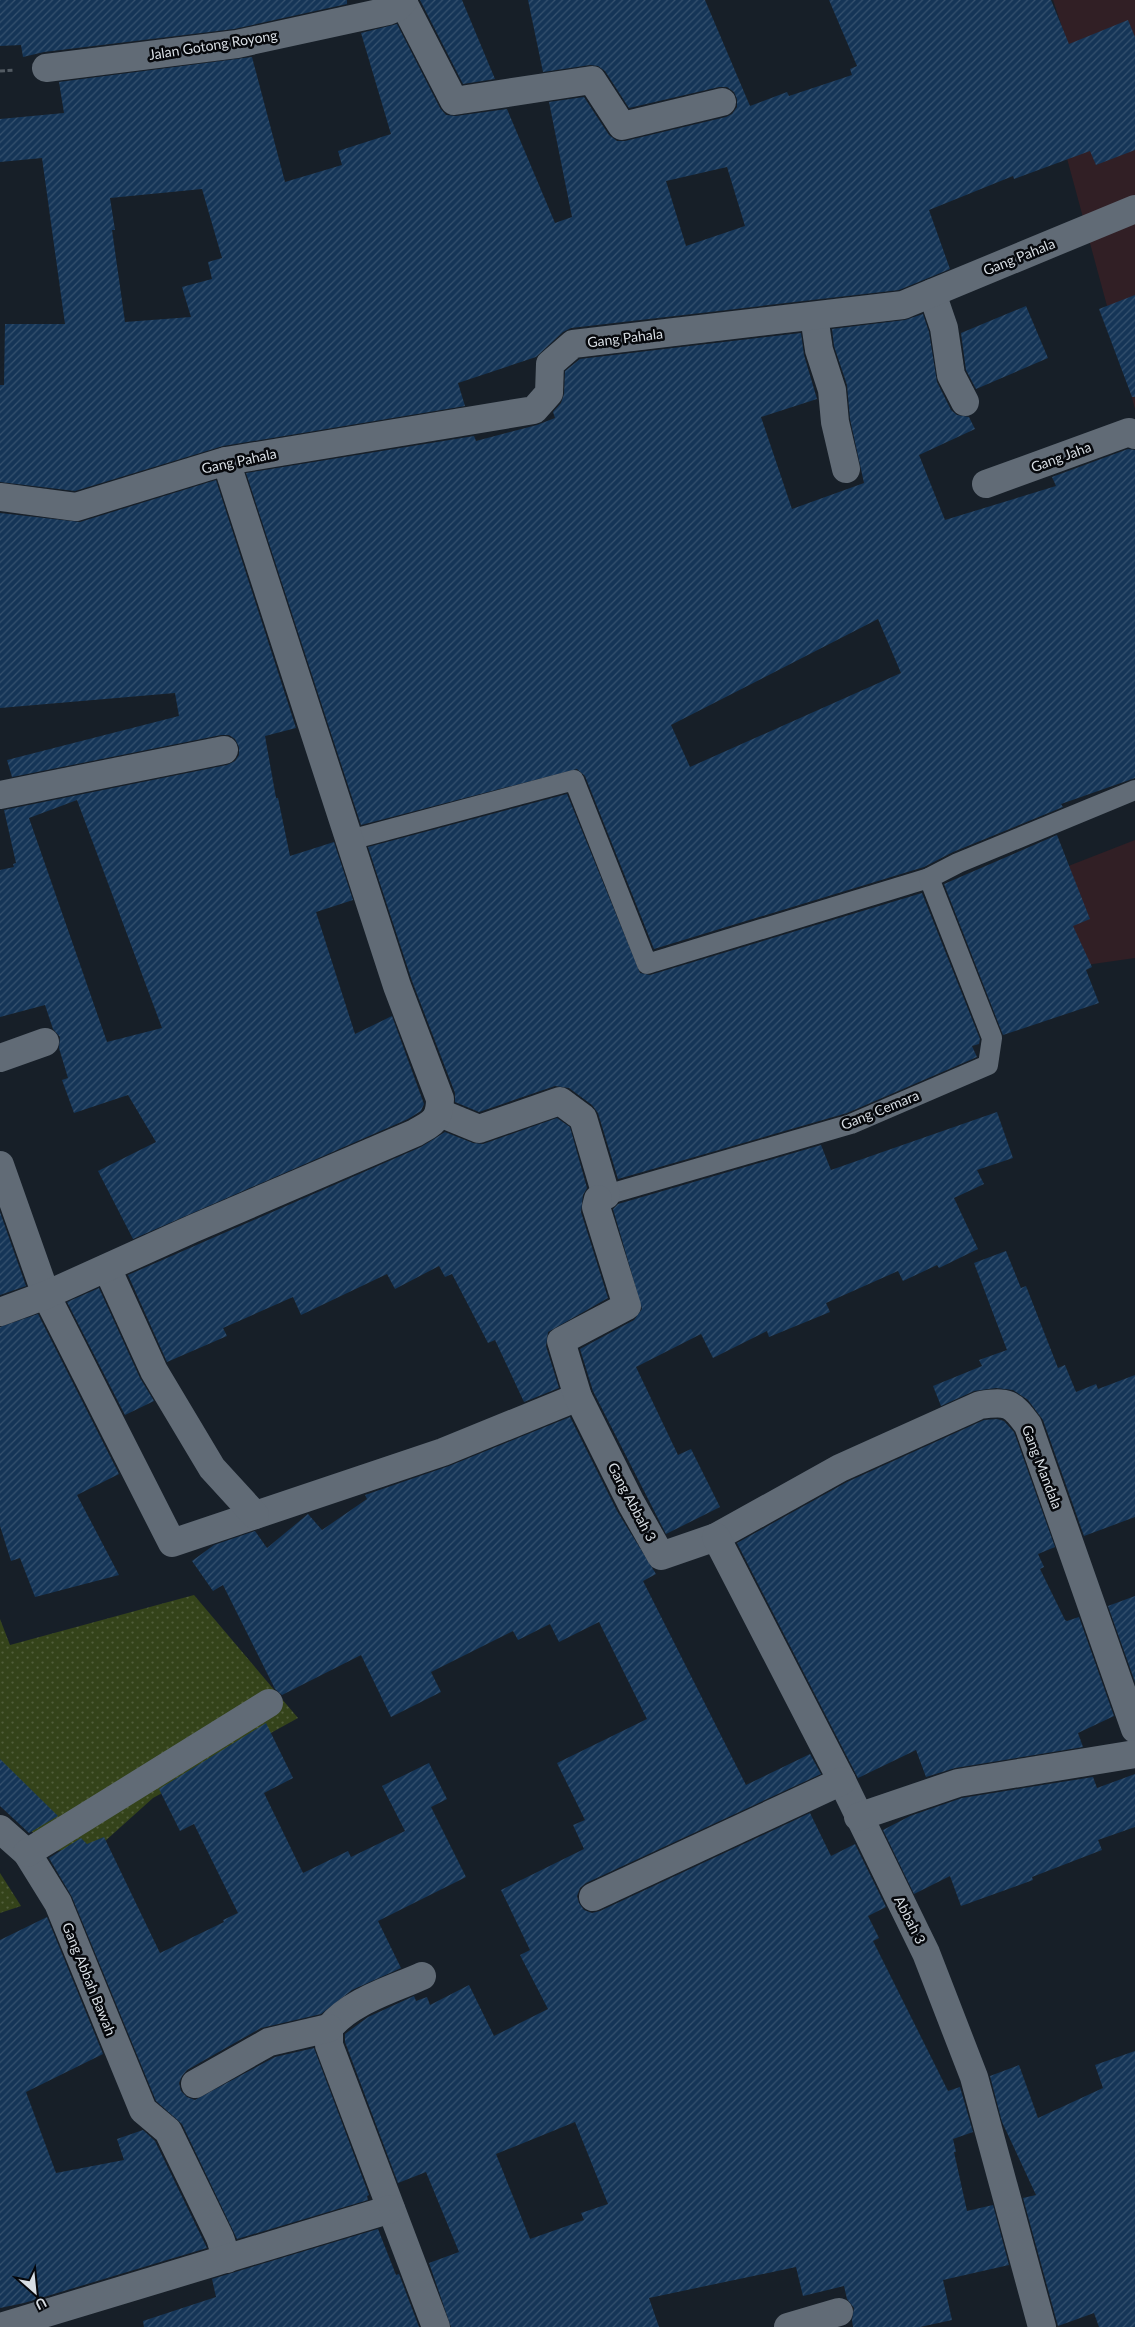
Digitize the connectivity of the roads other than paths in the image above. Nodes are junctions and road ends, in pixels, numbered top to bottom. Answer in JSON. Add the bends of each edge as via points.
{"nodes":[{"id":1,"x":404,"y":1,"type":"edge"},
{"id":2,"x":46,"y":68,"type":"dead end"},
{"id":3,"x":722,"y":102,"type":"dead end"},
{"id":4,"x":1135,"y":209,"type":"edge"},
{"id":5,"x":932,"y":293,"type":"junction"},
{"id":6,"x":814,"y":316,"type":"junction"},
{"id":7,"x":965,"y":402,"type":"dead end"},
{"id":8,"x":1135,"y":435,"type":"edge"},
{"id":9,"x":226,"y":461,"type":"junction"},
{"id":10,"x":846,"y":469,"type":"dead end"},
{"id":11,"x":986,"y":484,"type":"dead end"},
{"id":12,"x":0,"y":497,"type":"edge"},
{"id":13,"x":224,"y":750,"type":"dead end"},
{"id":14,"x":1135,"y":790,"type":"edge"},
{"id":15,"x":0,"y":794,"type":"edge"},
{"id":16,"x":350,"y":840,"type":"junction"},
{"id":17,"x":929,"y":878,"type":"junction"},
{"id":18,"x":45,"y":1042,"type":"dead end"},
{"id":19,"x":0,"y":1058,"type":"edge"},
{"id":20,"x":440,"y":1113,"type":"junction"},
{"id":21,"x":0,"y":1165,"type":"edge"},
{"id":22,"x":602,"y":1197,"type":"junction"},
{"id":23,"x":107,"y":1268,"type":"junction"},
{"id":24,"x":46,"y":1296,"type":"junction"},
{"id":25,"x":0,"y":1312,"type":"edge"},
{"id":26,"x":578,"y":1397,"type":"junction"},
{"id":27,"x":255,"y":1515,"type":"junction"},
{"id":28,"x":716,"y":1537,"type":"junction"},
{"id":29,"x":268,"y":1703,"type":"dead end"},
{"id":30,"x":1135,"y":1729,"type":"edge"},
{"id":31,"x":1135,"y":1754,"type":"edge"},
{"id":32,"x":842,"y":1781,"type":"junction"},
{"id":33,"x":858,"y":1817,"type":"junction"},
{"id":34,"x":0,"y":1829,"type":"edge"},
{"id":35,"x":27,"y":1853,"type":"junction"},
{"id":36,"x":593,"y":1897,"type":"dead end"},
{"id":37,"x":422,"y":1976,"type":"dead end"},
{"id":38,"x":329,"y":2028,"type":"junction"},
{"id":39,"x":195,"y":2084,"type":"dead end"},
{"id":40,"x":391,"y":2209,"type":"junction"},
{"id":41,"x":227,"y":2259,"type":"junction"},
{"id":42,"x":839,"y":2312,"type":"dead end"},
{"id":43,"x":0,"y":2327,"type":"edge"},
{"id":44,"x":436,"y":2327,"type":"edge"},
{"id":45,"x":788,"y":2327,"type":"edge"},
{"id":46,"x":1042,"y":2327,"type":"edge"}],
"edges":[{"from":1,"to":2,"type":"street","name":"Jalan Gotong Royong","via":[[388,11],[237,44]]},
{"from":1,"to":3,"type":"street","via":[[454,101],[592,80],[622,126]]},
{"from":4,"to":5,"type":"street","name":"Gang Pahala"},
{"from":5,"to":6,"type":"street","name":"Gang Pahala","via":[[903,305]]},
{"from":5,"to":7,"type":"street","via":[[944,328],[951,374]]},
{"from":6,"to":9,"type":"street","name":"Gang Pahala","via":[[573,344],[550,364],[549,393],[534,410]]},
{"from":6,"to":10,"type":"street"},
{"from":8,"to":11,"type":"street","name":"Gang Jaha","via":[[1129,432]]},
{"from":9,"to":12,"type":"street","name":"Gang Pahala","via":[[76,507]]},
{"from":9,"to":16,"type":"street"},
{"from":13,"to":15,"type":"street"},
{"from":14,"to":17,"type":"lane"},
{"from":16,"to":17,"type":"lane","via":[[574,780],[647,964]]},
{"from":16,"to":20,"type":"street","via":[[397,986],[440,1099]]},
{"from":17,"to":22,"type":"lane","name":"Gang Cemara","via":[[992,1038],[988,1065],[851,1124]]},
{"from":18,"to":19,"type":"street"},
{"from":20,"to":22,"type":"street","via":[[479,1129],[560,1101],[583,1118]]},
{"from":20,"to":23,"type":"street","via":[[431,1124],[415,1133]]},
{"from":21,"to":24,"type":"street"},
{"from":22,"to":26,"type":"street","via":[[596,1208],[627,1306],[562,1341]]},
{"from":23,"to":24,"type":"street"},
{"from":23,"to":27,"type":"street","via":[[154,1372],[212,1468]]},
{"from":24,"to":25,"type":"street"},
{"from":24,"to":27,"type":"street","via":[[172,1543]]},
{"from":26,"to":27,"type":"street","via":[[443,1452]]},
{"from":26,"to":28,"type":"street","name":"Gang Abbah 3","via":[[631,1504],[661,1556]]},
{"from":28,"to":30,"type":"street","name":"Gang Mandala","via":[[840,1468],[980,1405],[1002,1402],[1016,1408],[1028,1426]]},
{"from":28,"to":32,"type":"street","name":"Abbah 3"},
{"from":29,"to":35,"type":"street"},
{"from":31,"to":33,"type":"street","via":[[958,1783]]},
{"from":32,"to":33,"type":"street","name":"Abbah 3"},
{"from":32,"to":36,"type":"street"},
{"from":33,"to":46,"type":"street","name":"Abbah 3","via":[[926,1953],[974,2077]]},
{"from":34,"to":35,"type":"street","name":"Gang Abbah Bawah"},
{"from":35,"to":41,"type":"street","name":"Gang Abbah Bawah","via":[[58,1903],[143,2110],[168,2131]]},
{"from":37,"to":38,"type":"street","via":[[351,2008]]},
{"from":38,"to":39,"type":"street","via":[[269,2042]]},
{"from":38,"to":40,"type":"street","via":[[329,2045]]},
{"from":40,"to":41,"type":"street"},
{"from":40,"to":44,"type":"street"},
{"from":41,"to":43,"type":"street"},
{"from":42,"to":45,"type":"street"}]}
